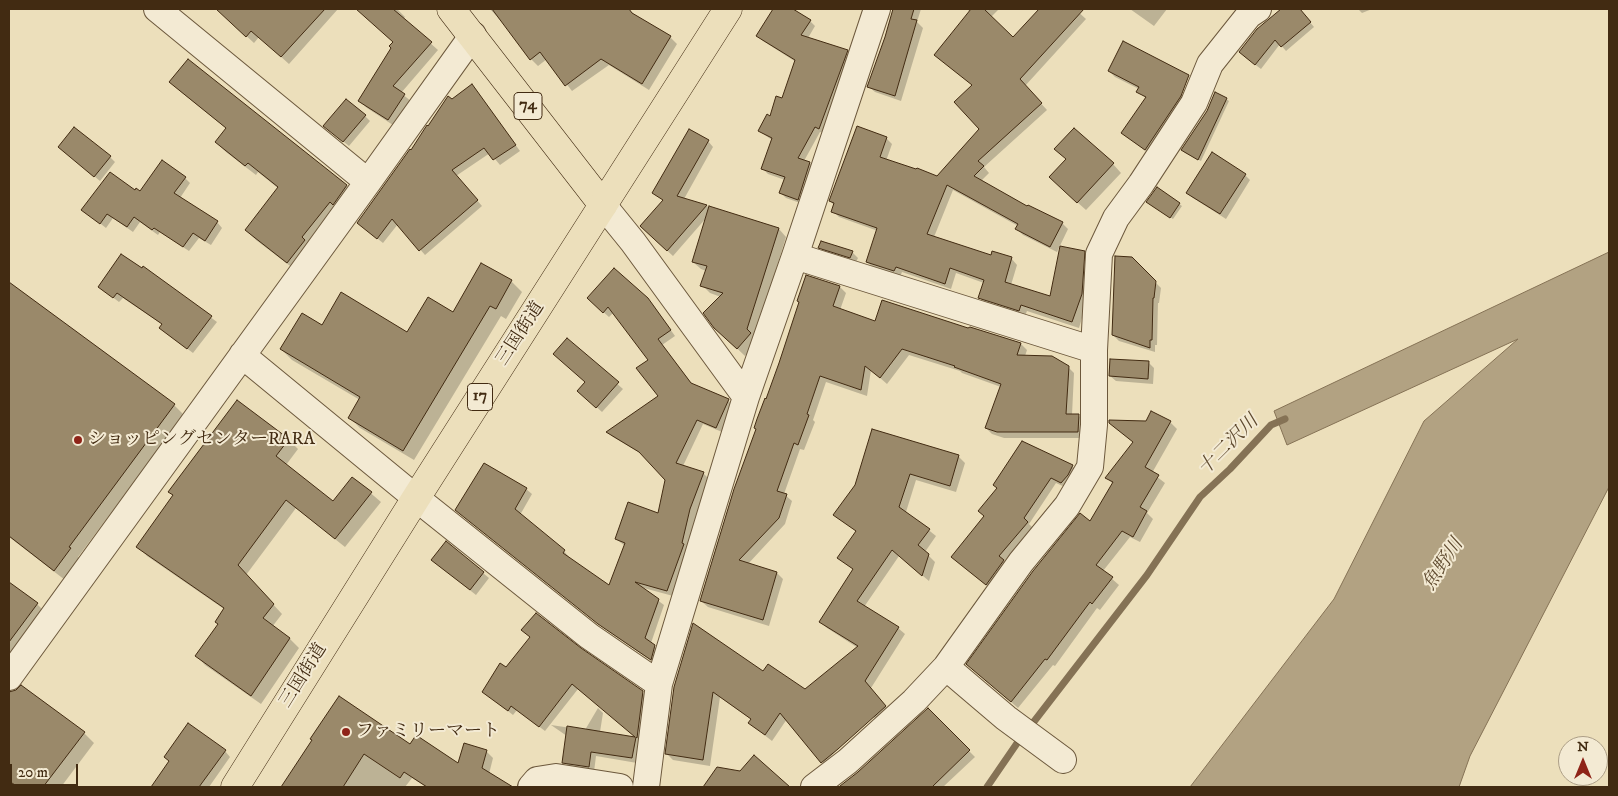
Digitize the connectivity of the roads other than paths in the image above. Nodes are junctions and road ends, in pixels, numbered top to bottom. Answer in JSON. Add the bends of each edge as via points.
{"nodes":[{"id":1,"x":157,"y":9,"type":"edge"},
{"id":2,"x":451,"y":9,"type":"edge"},
{"id":3,"x":728,"y":9,"type":"edge"},
{"id":4,"x":877,"y":9,"type":"edge"},
{"id":5,"x":1258,"y":9,"type":"edge"},
{"id":6,"x":473,"y":35,"type":"junction"},
{"id":7,"x":368,"y":182,"type":"junction"},
{"id":8,"x":603,"y":205,"type":"junction"},
{"id":9,"x":795,"y":256,"type":"junction"},
{"id":10,"x":1094,"y":350,"type":"junction"},
{"id":11,"x":242,"y":355,"type":"junction"},
{"id":12,"x":746,"y":397,"type":"junction"},
{"id":13,"x":416,"y":498,"type":"junction"},
{"id":14,"x":946,"y":667,"type":"junction"},
{"id":15,"x":9,"y":677,"type":"edge"},
{"id":16,"x":659,"y":684,"type":"junction"},
{"id":17,"x":1053,"y":753,"type":"dead end"},
{"id":18,"x":235,"y":787,"type":"edge"},
{"id":19,"x":531,"y":787,"type":"edge"},
{"id":20,"x":620,"y":787,"type":"edge"},
{"id":21,"x":646,"y":787,"type":"edge"},
{"id":22,"x":814,"y":787,"type":"edge"}],
"edges":[{"from":1,"to":7,"type":"street"},
{"from":2,"to":6,"type":"main road","number":"74"},
{"from":3,"to":8,"type":"main road","name":"三国街道","number":"17"},
{"from":4,"to":9,"type":"street"},
{"from":5,"to":10,"type":"street","via":[[1249,15],[1210,64],[1194,103],[1116,218],[1100,254]]},
{"from":6,"to":7,"type":"street"},
{"from":6,"to":8,"type":"main road","number":"74"},
{"from":7,"to":11,"type":"street"},
{"from":8,"to":12,"type":"street"},
{"from":8,"to":13,"type":"main road","name":"三国街道","number":"17"},
{"from":9,"to":10,"type":"street"},
{"from":9,"to":12,"type":"street"},
{"from":10,"to":14,"type":"street","via":[[1094,425],[1090,467],[1067,506],[1021,562]]},
{"from":11,"to":13,"type":"street"},
{"from":11,"to":15,"type":"street"},
{"from":12,"to":16,"type":"street"},
{"from":13,"to":16,"type":"street","via":[[589,636]]},
{"from":13,"to":18,"type":"main road","name":"三国街道","number":"17"},
{"from":14,"to":17,"type":"street"},
{"from":14,"to":22,"type":"street","via":[[914,701]]},
{"from":16,"to":21,"type":"street"},
{"from":19,"to":20,"type":"street","via":[[537,780],[556,777]]}]}
